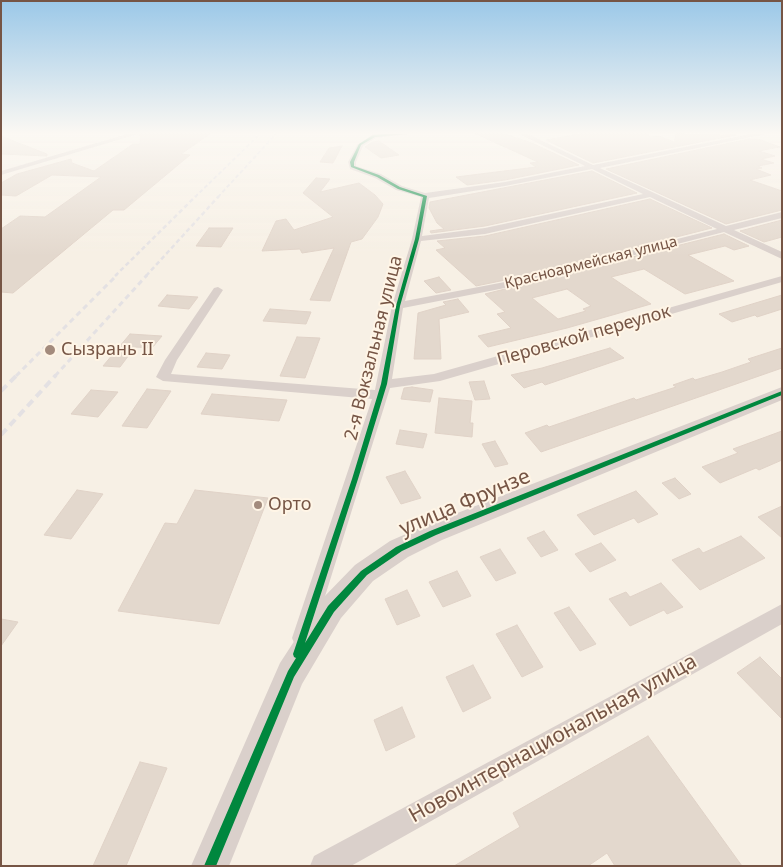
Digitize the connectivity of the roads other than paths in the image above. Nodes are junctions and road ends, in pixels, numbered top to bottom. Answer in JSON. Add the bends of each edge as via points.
{"nodes":[{"id":1,"x":374,"y":174,"type":"edge"},
{"id":2,"x":548,"y":174,"type":"edge"},
{"id":3,"x":606,"y":174,"type":"edge"},
{"id":4,"x":650,"y":195,"type":"junction"},
{"id":5,"x":425,"y":196,"type":"junction"},
{"id":6,"x":782,"y":215,"type":"edge"},
{"id":7,"x":723,"y":229,"type":"junction"},
{"id":8,"x":417,"y":239,"type":"junction"},
{"id":9,"x":782,"y":256,"type":"edge"},
{"id":10,"x":782,"y":279,"type":"edge"},
{"id":11,"x":218,"y":290,"type":"dead end"},
{"id":12,"x":398,"y":306,"type":"junction"},
{"id":13,"x":382,"y":390,"type":"junction"},
{"id":14,"x":782,"y":393,"type":"edge"},
{"id":15,"x":782,"y":613,"type":"edge"},
{"id":16,"x":291,"y":674,"type":"junction"},
{"id":17,"x":210,"y":866,"type":"edge"},
{"id":18,"x":324,"y":866,"type":"edge"}],
"edges":[{"from":1,"to":5,"type":"street","via":[[399,188]]},
{"from":2,"to":5,"type":"street"},
{"from":3,"to":4,"type":"street"},
{"from":4,"to":7,"type":"street"},
{"from":4,"to":8,"type":"street","via":[[485,231]]},
{"from":5,"to":8,"type":"street","name":"2-я Вокзальная улица"},
{"from":6,"to":7,"type":"street","name":"Красноармейская улица"},
{"from":7,"to":9,"type":"street"},
{"from":7,"to":12,"type":"street","name":"Красноармейская улица","via":[[510,284]]},
{"from":8,"to":12,"type":"street","name":"2-я Вокзальная улица"},
{"from":10,"to":13,"type":"street","name":"Перовской переулок","via":[[436,378]]},
{"from":11,"to":13,"type":"street","name":"Перовской переулок","via":[[162,376]]},
{"from":12,"to":13,"type":"street","name":"2-я Вокзальная улица"},
{"from":13,"to":16,"type":"street","name":"2-я Вокзальная улица"},
{"from":14,"to":16,"type":"street","name":"улица Фрунзе","via":[[399,549],[364,573],[331,609]]},
{"from":15,"to":18,"type":"street","name":"Новоинтернациональная улица"},
{"from":16,"to":17,"type":"street","name":"улица Фрунзе"}]}
